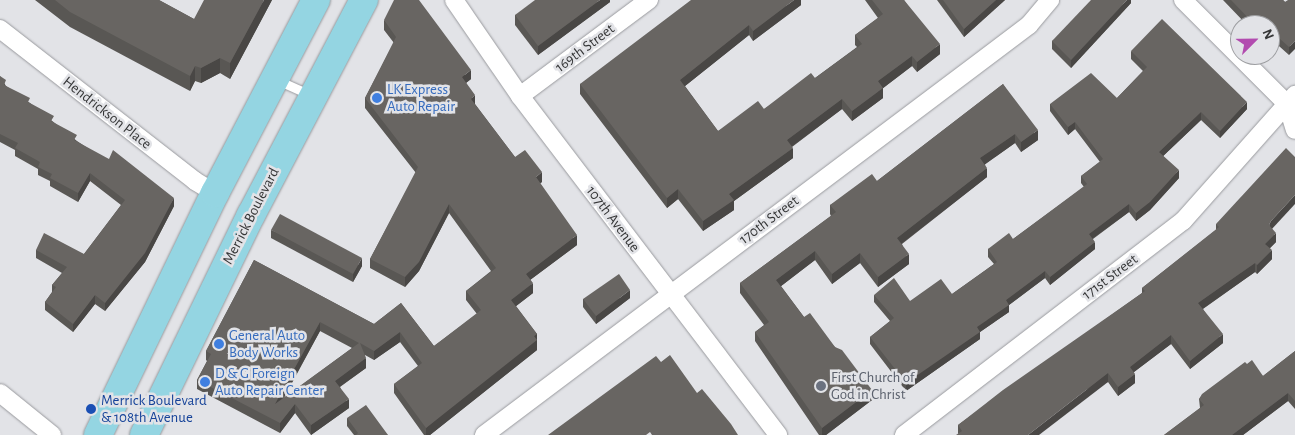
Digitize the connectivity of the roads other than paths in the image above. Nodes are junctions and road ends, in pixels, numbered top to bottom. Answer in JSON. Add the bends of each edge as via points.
{"nodes":[{"id":1,"x":316,"y":0,"type":"edge"},
{"id":2,"x":364,"y":0,"type":"edge"},
{"id":3,"x":454,"y":0,"type":"edge"},
{"id":4,"x":649,"y":0,"type":"edge"},
{"id":5,"x":1050,"y":0,"type":"edge"},
{"id":6,"x":1183,"y":0,"type":"edge"},
{"id":7,"x":0,"y":30,"type":"edge"},
{"id":8,"x":275,"y":79,"type":"junction"},
{"id":9,"x":313,"y":96,"type":"junction"},
{"id":10,"x":520,"y":96,"type":"junction"},
{"id":11,"x":1291,"y":99,"type":"edge"},
{"id":12,"x":1295,"y":130,"type":"edge"},
{"id":13,"x":215,"y":193,"type":"junction"},
{"id":14,"x":670,"y":295,"type":"junction"},
{"id":15,"x":0,"y":393,"type":"edge"},
{"id":16,"x":52,"y":435,"type":"edge"},
{"id":17,"x":98,"y":435,"type":"edge"},
{"id":18,"x":144,"y":435,"type":"edge"},
{"id":19,"x":484,"y":435,"type":"edge"},
{"id":20,"x":778,"y":435,"type":"edge"},
{"id":21,"x":904,"y":435,"type":"edge"}],
"edges":[{"from":1,"to":8,"type":"main road"},
{"from":2,"to":9,"type":"main road","name":"Merrick Boulevard"},
{"from":3,"to":10,"type":"street","name":"107th Avenue"},
{"from":4,"to":10,"type":"street","name":"169th Street"},
{"from":5,"to":14,"type":"street","name":"170th Street","via":[[1029,25]]},
{"from":6,"to":11,"type":"street"},
{"from":7,"to":13,"type":"street","name":"Hendrickson Place","via":[[195,181]]},
{"from":8,"to":9,"type":"lane"},
{"from":8,"to":13,"type":"main road"},
{"from":9,"to":18,"type":"main road","name":"Merrick Boulevard"},
{"from":10,"to":14,"type":"street","name":"107th Avenue"},
{"from":11,"to":12,"type":"street"},
{"from":11,"to":21,"type":"street","name":"171st Street","via":[[1183,221]]},
{"from":13,"to":17,"type":"main road"},
{"from":14,"to":19,"type":"street","name":"170th Street"},
{"from":14,"to":20,"type":"street","name":"107th Avenue"},
{"from":15,"to":16,"type":"street"}]}
